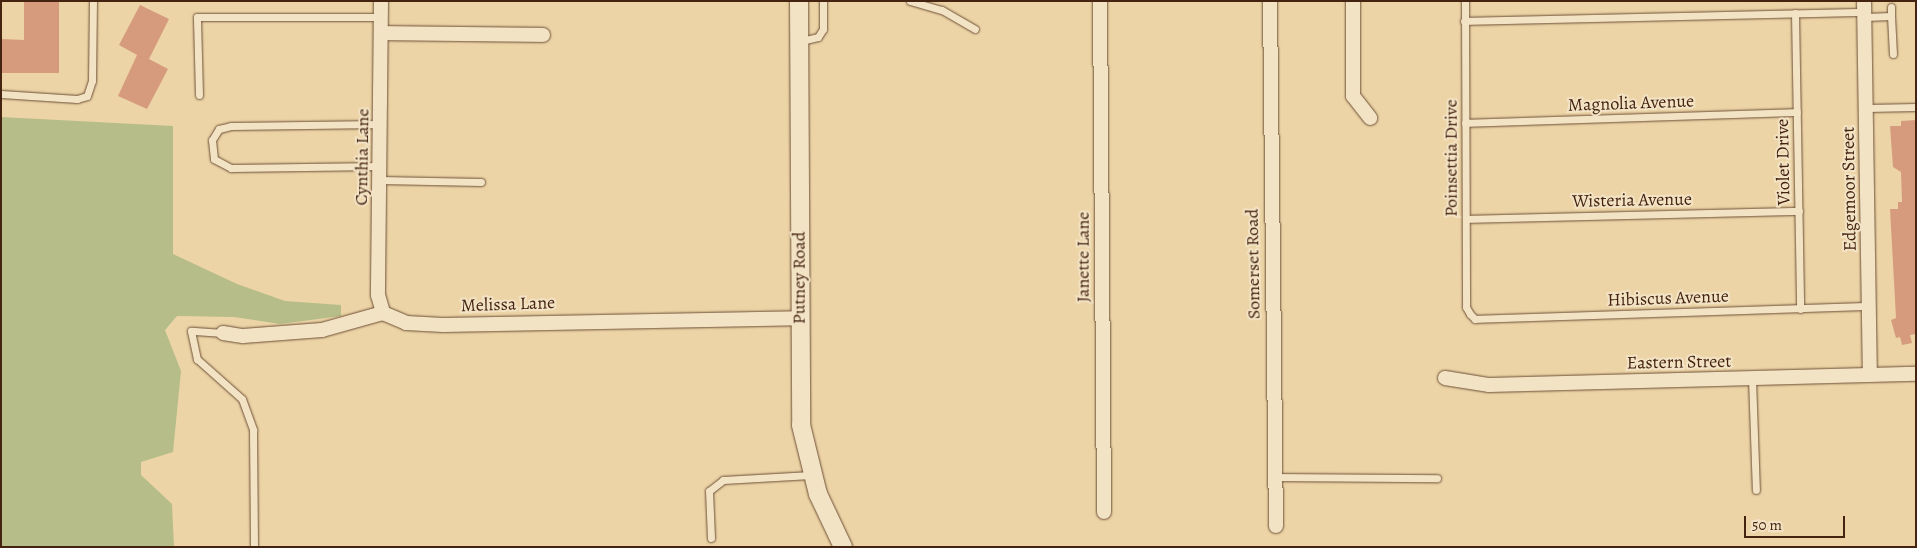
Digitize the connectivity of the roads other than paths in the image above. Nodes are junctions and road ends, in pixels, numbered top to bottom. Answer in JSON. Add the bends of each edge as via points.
{"nodes":[{"id":1,"x":93,"y":1,"type":"edge"},
{"id":2,"x":381,"y":1,"type":"edge"},
{"id":3,"x":799,"y":1,"type":"edge"},
{"id":4,"x":823,"y":1,"type":"edge"},
{"id":5,"x":910,"y":1,"type":"edge"},
{"id":6,"x":1100,"y":1,"type":"edge"},
{"id":7,"x":1270,"y":1,"type":"edge"},
{"id":8,"x":1353,"y":1,"type":"edge"},
{"id":9,"x":1464,"y":1,"type":"edge"},
{"id":10,"x":1891,"y":7,"type":"dead end"},
{"id":11,"x":1865,"y":10,"type":"edge"},
{"id":12,"x":1795,"y":13,"type":"junction"},
{"id":13,"x":1891,"y":16,"type":"junction"},
{"id":14,"x":381,"y":17,"type":"junction"},
{"id":15,"x":1464,"y":21,"type":"junction"},
{"id":16,"x":975,"y":29,"type":"dead end"},
{"id":17,"x":381,"y":34,"type":"junction"},
{"id":18,"x":544,"y":35,"type":"dead end"},
{"id":19,"x":798,"y":42,"type":"junction"},
{"id":20,"x":1893,"y":54,"type":"dead end"},
{"id":21,"x":1,"y":94,"type":"edge"},
{"id":22,"x":199,"y":95,"type":"dead end"},
{"id":23,"x":1916,"y":107,"type":"edge"},
{"id":24,"x":1867,"y":108,"type":"junction"},
{"id":25,"x":1797,"y":112,"type":"junction"},
{"id":26,"x":1370,"y":118,"type":"dead end"},
{"id":27,"x":1465,"y":123,"type":"junction"},
{"id":28,"x":381,"y":124,"type":"junction"},
{"id":29,"x":381,"y":173,"type":"junction"},
{"id":30,"x":481,"y":182,"type":"dead end"},
{"id":31,"x":1799,"y":211,"type":"junction"},
{"id":32,"x":1466,"y":219,"type":"junction"},
{"id":33,"x":1869,"y":306,"type":"junction"},
{"id":34,"x":1800,"y":309,"type":"junction"},
{"id":35,"x":383,"y":313,"type":"junction"},
{"id":36,"x":1470,"y":314,"type":"joint"},
{"id":37,"x":799,"y":318,"type":"junction"},
{"id":38,"x":223,"y":333,"type":"joint"},
{"id":39,"x":1916,"y":374,"type":"edge"},
{"id":40,"x":1870,"y":375,"type":"junction"},
{"id":41,"x":1445,"y":378,"type":"dead end"},
{"id":42,"x":1752,"y":378,"type":"junction"},
{"id":43,"x":811,"y":475,"type":"junction"},
{"id":44,"x":1275,"y":476,"type":"junction"},
{"id":45,"x":1437,"y":478,"type":"dead end"},
{"id":46,"x":1756,"y":490,"type":"dead end"},
{"id":47,"x":1104,"y":512,"type":"dead end"},
{"id":48,"x":1276,"y":526,"type":"dead end"},
{"id":49,"x":711,"y":538,"type":"dead end"},
{"id":50,"x":254,"y":547,"type":"edge"},
{"id":51,"x":843,"y":547,"type":"edge"}],
"edges":[{"from":1,"to":21,"type":"lane","via":[[92,81],[87,96],[78,99]]},
{"from":2,"to":14,"type":"street","name":"Cynthia Lane"},
{"from":3,"to":19,"type":"street","name":"Putney Road"},
{"from":4,"to":19,"type":"lane","via":[[823,29],[818,36]]},
{"from":5,"to":16,"type":"lane","via":[[942,10]]},
{"from":6,"to":47,"type":"street","name":"Janette Lane"},
{"from":7,"to":44,"type":"street","name":"Somerset Road"},
{"from":8,"to":26,"type":"street","via":[[1353,96]]},
{"from":9,"to":15,"type":"lane","name":"Poinsettia Drive"},
{"from":10,"to":13,"type":"lane"},
{"from":11,"to":12,"type":"lane"},
{"from":11,"to":13,"type":"lane"},
{"from":11,"to":24,"type":"street","name":"Edgemoor Street"},
{"from":12,"to":15,"type":"lane"},
{"from":12,"to":25,"type":"lane","name":"Violet Drive"},
{"from":13,"to":20,"type":"lane"},
{"from":14,"to":17,"type":"street","name":"Cynthia Lane"},
{"from":14,"to":22,"type":"lane","via":[[198,17]]},
{"from":15,"to":27,"type":"lane","name":"Poinsettia Drive"},
{"from":17,"to":18,"type":"street"},
{"from":17,"to":28,"type":"street","name":"Cynthia Lane"},
{"from":19,"to":37,"type":"street","name":"Putney Road"},
{"from":23,"to":24,"type":"lane"},
{"from":24,"to":33,"type":"street","name":"Edgemoor Street"},
{"from":25,"to":27,"type":"lane","name":"Magnolia Avenue"},
{"from":25,"to":31,"type":"lane","name":"Violet Drive"},
{"from":27,"to":32,"type":"lane","name":"Poinsettia Drive"},
{"from":28,"to":29,"type":"street","name":"Cynthia Lane"},
{"from":28,"to":29,"type":"lane","via":[[231,126],[219,129],[212,140],[214,160],[232,168]]},
{"from":29,"to":30,"type":"lane"},
{"from":29,"to":35,"type":"street","name":"Cynthia Lane","via":[[378,295]]},
{"from":31,"to":32,"type":"lane","name":"Wisteria Avenue"},
{"from":31,"to":34,"type":"lane","name":"Violet Drive"},
{"from":32,"to":36,"type":"lane","name":"Poinsettia Drive","via":[[1466,307]]},
{"from":33,"to":34,"type":"lane","name":"Hibiscus Avenue"},
{"from":33,"to":40,"type":"street","name":"Edgemoor Street"},
{"from":34,"to":36,"type":"lane","name":"Hibiscus Avenue","via":[[1476,319]]},
{"from":35,"to":37,"type":"street","name":"Melissa Lane","via":[[406,323],[443,325]]},
{"from":35,"to":38,"type":"street","via":[[322,330],[243,336]]},
{"from":37,"to":43,"type":"street","name":"Putney Road","via":[[802,424]]},
{"from":38,"to":50,"type":"lane","via":[[191,331],[197,359],[242,399],[253,430]]},
{"from":39,"to":40,"type":"street","name":"Eastern Street"},
{"from":40,"to":42,"type":"street","name":"Eastern Street"},
{"from":41,"to":42,"type":"street","name":"Eastern Street","via":[[1489,385]]},
{"from":42,"to":46,"type":"lane"},
{"from":43,"to":49,"type":"lane","via":[[724,480],[708,491]]},
{"from":43,"to":51,"type":"street","name":"Putney Road","via":[[824,511]]},
{"from":44,"to":45,"type":"lane"},
{"from":44,"to":48,"type":"street","name":"Somerset Road"}]}
